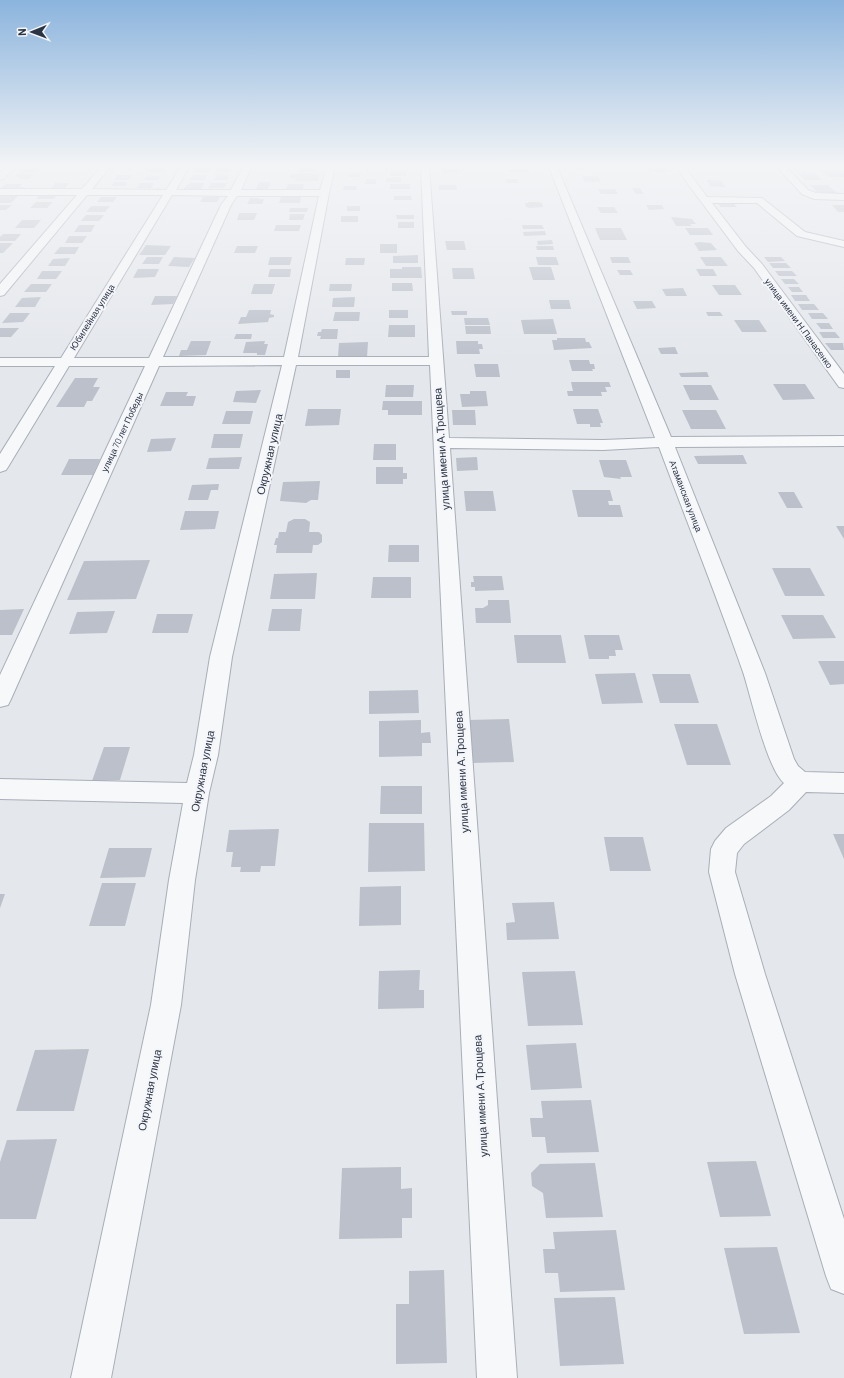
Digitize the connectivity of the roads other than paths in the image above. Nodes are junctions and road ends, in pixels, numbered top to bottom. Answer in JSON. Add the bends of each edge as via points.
{"nodes":[{"id":1,"x":51,"y":231,"type":"edge"},
{"id":2,"x":144,"y":231,"type":"edge"},
{"id":3,"x":214,"y":231,"type":"edge"},
{"id":4,"x":316,"y":231,"type":"edge"},
{"id":5,"x":429,"y":231,"type":"edge"},
{"id":6,"x":579,"y":231,"type":"edge"},
{"id":7,"x":729,"y":231,"type":"edge"},
{"id":8,"x":798,"y":231,"type":"edge"},
{"id":9,"x":842,"y":247,"type":"edge"},
{"id":10,"x":0,"y":292,"type":"edge"},
{"id":11,"x":155,"y":361,"type":"junction"},
{"id":12,"x":436,"y":361,"type":"junction"},
{"id":13,"x":0,"y":362,"type":"edge"},
{"id":14,"x":64,"y":362,"type":"junction"},
{"id":15,"x":290,"y":362,"type":"junction"},
{"id":16,"x":844,"y":384,"type":"edge"},
{"id":17,"x":844,"y":441,"type":"edge"},
{"id":18,"x":665,"y":442,"type":"junction"},
{"id":19,"x":441,"y":444,"type":"junction"},
{"id":20,"x":0,"y":467,"type":"edge"},
{"id":21,"x":0,"y":699,"type":"edge"},
{"id":22,"x":800,"y":782,"type":"junction"},
{"id":23,"x":844,"y":783,"type":"edge"},
{"id":24,"x":0,"y":789,"type":"edge"},
{"id":25,"x":197,"y":793,"type":"junction"},
{"id":26,"x":844,"y":1276,"type":"edge"},
{"id":27,"x":91,"y":1378,"type":"edge"},
{"id":28,"x":497,"y":1378,"type":"edge"}],
"edges":[{"from":1,"to":10,"type":"street"},
{"from":2,"to":14,"type":"street","name":"Юбилейная улица"},
{"from":3,"to":11,"type":"street","name":"улица 70 лет Победы"},
{"from":4,"to":15,"type":"street","name":"Окружная улица"},
{"from":5,"to":12,"type":"street","name":"улица имени А.Трощева"},
{"from":6,"to":18,"type":"street","name":"Атаманская улица"},
{"from":7,"to":16,"type":"street","name":"улица имени Н.Панасенко","via":[[758,266]]},
{"from":8,"to":9,"type":"street"},
{"from":11,"to":14,"type":"street"},
{"from":11,"to":15,"type":"street"},
{"from":11,"to":21,"type":"street","name":"улица 70 лет Победы"},
{"from":12,"to":15,"type":"street"},
{"from":12,"to":19,"type":"street","name":"улица имени А.Трощева"},
{"from":13,"to":14,"type":"street"},
{"from":14,"to":20,"type":"street","name":"Юбилейная улица"},
{"from":15,"to":25,"type":"street","name":"Окружная улица","via":[[221,657],[206,755]]},
{"from":17,"to":18,"type":"street"},
{"from":18,"to":19,"type":"street","via":[[589,445]]},
{"from":18,"to":22,"type":"street","name":"Атаманская улица","via":[[754,673],[782,760],[789,773]]},
{"from":19,"to":28,"type":"street","name":"улица имени А.Трощева"},
{"from":22,"to":23,"type":"street"},
{"from":22,"to":26,"type":"street","via":[[780,803],[735,836],[724,849],[722,872],[750,974]]},
{"from":24,"to":25,"type":"street"},
{"from":25,"to":27,"type":"street","name":"Окружная улица","via":[[182,880],[166,1004]]}]}
